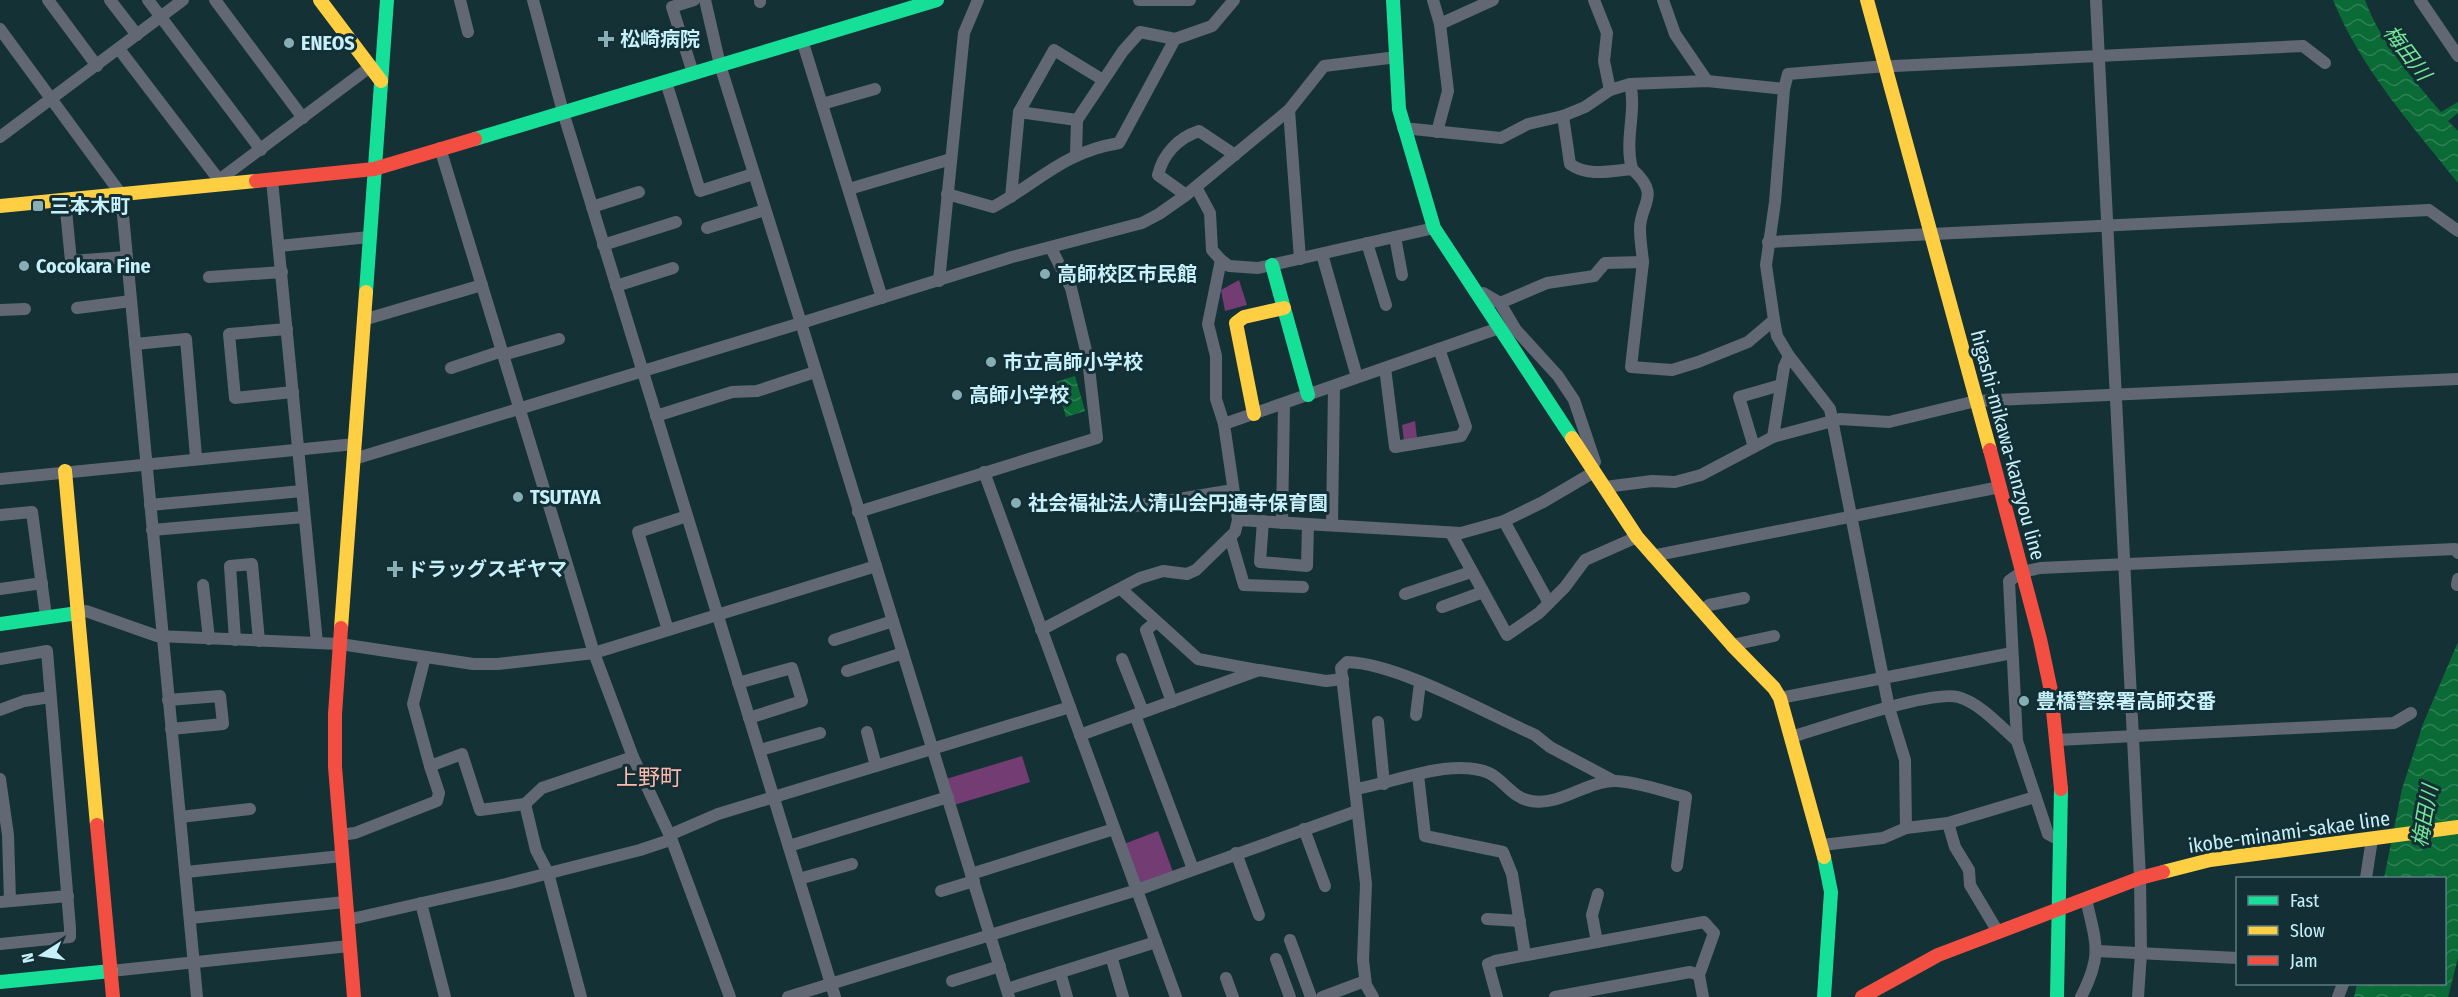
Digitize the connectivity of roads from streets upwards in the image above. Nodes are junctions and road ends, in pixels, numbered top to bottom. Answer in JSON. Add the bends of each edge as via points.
{"nodes":[{"id":1,"x":48,"y":0,"type":"edge"},
{"id":2,"x":110,"y":0,"type":"edge"},
{"id":3,"x":148,"y":0,"type":"edge"},
{"id":4,"x":183,"y":0,"type":"edge"},
{"id":5,"x":215,"y":0,"type":"edge"},
{"id":6,"x":320,"y":0,"type":"edge"},
{"id":7,"x":460,"y":0,"type":"edge"},
{"id":8,"x":533,"y":0,"type":"edge"},
{"id":9,"x":694,"y":0,"type":"edge"},
{"id":10,"x":705,"y":0,"type":"edge"},
{"id":11,"x":937,"y":0,"type":"edge"},
{"id":12,"x":978,"y":0,"type":"edge"},
{"id":13,"x":1139,"y":0,"type":"edge"},
{"id":14,"x":1190,"y":0,"type":"edge"},
{"id":15,"x":1393,"y":0,"type":"edge"},
{"id":16,"x":1433,"y":0,"type":"edge"},
{"id":17,"x":1493,"y":0,"type":"edge"},
{"id":18,"x":1594,"y":0,"type":"edge"},
{"id":19,"x":1663,"y":0,"type":"edge"},
{"id":20,"x":1867,"y":0,"type":"edge"},
{"id":21,"x":2096,"y":0,"type":"edge"},
{"id":22,"x":2420,"y":0,"type":"edge"},
{"id":23,"x":389,"y":1,"type":"edge"},
{"id":24,"x":1228,"y":2,"type":"edge"},
{"id":25,"x":161,"y":16,"type":"junction"},
{"id":26,"x":1440,"y":24,"type":"junction"},
{"id":27,"x":0,"y":28,"type":"edge"},
{"id":28,"x":468,"y":32,"type":"dead end"},
{"id":29,"x":137,"y":35,"type":"junction"},
{"id":30,"x":1175,"y":39,"type":"junction"},
{"id":31,"x":802,"y":40,"type":"junction"},
{"id":32,"x":119,"y":49,"type":"junction"},
{"id":33,"x":2099,"y":56,"type":"junction"},
{"id":34,"x":2458,"y":56,"type":"edge"},
{"id":35,"x":1397,"y":57,"type":"junction"},
{"id":36,"x":2325,"y":63,"type":"dead end"},
{"id":37,"x":720,"y":65,"type":"junction"},
{"id":38,"x":97,"y":66,"type":"junction"},
{"id":39,"x":370,"y":67,"type":"junction"},
{"id":40,"x":1885,"y":67,"type":"junction"},
{"id":41,"x":693,"y":73,"type":"junction"},
{"id":42,"x":1103,"y":80,"type":"junction"},
{"id":43,"x":381,"y":81,"type":"junction"},
{"id":44,"x":1707,"y":81,"type":"junction"},
{"id":45,"x":666,"y":82,"type":"junction"},
{"id":46,"x":1630,"y":84,"type":"junction"},
{"id":47,"x":875,"y":89,"type":"dead end"},
{"id":48,"x":1784,"y":89,"type":"junction"},
{"id":49,"x":1610,"y":90,"type":"junction"},
{"id":50,"x":52,"y":98,"type":"junction"},
{"id":51,"x":822,"y":104,"type":"junction"},
{"id":52,"x":1289,"y":110,"type":"junction"},
{"id":53,"x":563,"y":112,"type":"junction"},
{"id":54,"x":1019,"y":112,"type":"junction"},
{"id":55,"x":1563,"y":116,"type":"junction"},
{"id":56,"x":303,"y":118,"type":"junction"},
{"id":57,"x":1077,"y":120,"type":"junction"},
{"id":58,"x":1403,"y":128,"type":"junction"},
{"id":59,"x":2,"y":131,"type":"edge"},
{"id":60,"x":1437,"y":132,"type":"junction"},
{"id":61,"x":440,"y":148,"type":"junction"},
{"id":62,"x":261,"y":150,"type":"junction"},
{"id":63,"x":1076,"y":154,"type":"junction"},
{"id":64,"x":1235,"y":154,"type":"junction"},
{"id":65,"x":951,"y":159,"type":"junction"},
{"id":66,"x":374,"y":169,"type":"junction"},
{"id":67,"x":1632,"y":169,"type":"junction"},
{"id":68,"x":753,"y":174,"type":"junction"},
{"id":69,"x":272,"y":180,"type":"junction"},
{"id":70,"x":219,"y":182,"type":"junction"},
{"id":71,"x":849,"y":189,"type":"junction"},
{"id":72,"x":1191,"y":191,"type":"junction"},
{"id":73,"x":639,"y":192,"type":"dead end"},
{"id":74,"x":121,"y":194,"type":"junction"},
{"id":75,"x":947,"y":194,"type":"junction"},
{"id":76,"x":1011,"y":197,"type":"junction"},
{"id":77,"x":64,"y":200,"type":"junction"},
{"id":78,"x":0,"y":206,"type":"edge"},
{"id":79,"x":592,"y":207,"type":"junction"},
{"id":80,"x":765,"y":210,"type":"junction"},
{"id":81,"x":676,"y":222,"type":"dead end"},
{"id":82,"x":2107,"y":226,"type":"junction"},
{"id":83,"x":707,"y":228,"type":"dead end"},
{"id":84,"x":1434,"y":228,"type":"junction"},
{"id":85,"x":2458,"y":231,"type":"edge"},
{"id":86,"x":1931,"y":235,"type":"junction"},
{"id":87,"x":369,"y":237,"type":"junction"},
{"id":88,"x":1395,"y":237,"type":"junction"},
{"id":89,"x":1768,"y":242,"type":"junction"},
{"id":90,"x":1367,"y":243,"type":"junction"},
{"id":91,"x":603,"y":245,"type":"junction"},
{"id":92,"x":279,"y":246,"type":"junction"},
{"id":93,"x":1051,"y":248,"type":"junction"},
{"id":94,"x":1322,"y":254,"type":"junction"},
{"id":95,"x":126,"y":257,"type":"junction"},
{"id":96,"x":1300,"y":259,"type":"junction"},
{"id":97,"x":1221,"y":260,"type":"junction"},
{"id":98,"x":1643,"y":262,"type":"junction"},
{"id":99,"x":1272,"y":265,"type":"junction"},
{"id":100,"x":673,"y":268,"type":"dead end"},
{"id":101,"x":282,"y":272,"type":"junction"},
{"id":102,"x":1402,"y":275,"type":"dead end"},
{"id":103,"x":209,"y":277,"type":"dead end"},
{"id":104,"x":939,"y":281,"type":"junction"},
{"id":105,"x":482,"y":285,"type":"junction"},
{"id":106,"x":616,"y":286,"type":"junction"},
{"id":107,"x":1478,"y":296,"type":"junction"},
{"id":108,"x":882,"y":298,"type":"junction"},
{"id":109,"x":131,"y":301,"type":"junction"},
{"id":110,"x":1500,"y":303,"type":"junction"},
{"id":111,"x":1386,"y":305,"type":"dead end"},
{"id":112,"x":77,"y":308,"type":"dead end"},
{"id":113,"x":1284,"y":308,"type":"junction"},
{"id":114,"x":25,"y":309,"type":"dead end"},
{"id":115,"x":0,"y":310,"type":"edge"},
{"id":116,"x":363,"y":320,"type":"junction"},
{"id":117,"x":1774,"y":320,"type":"junction"},
{"id":118,"x":801,"y":323,"type":"junction"},
{"id":119,"x":1498,"y":328,"type":"junction"},
{"id":120,"x":287,"y":329,"type":"junction"},
{"id":121,"x":559,"y":339,"type":"dead end"},
{"id":122,"x":135,"y":344,"type":"junction"},
{"id":123,"x":1439,"y":349,"type":"junction"},
{"id":124,"x":503,"y":353,"type":"junction"},
{"id":125,"x":1789,"y":356,"type":"junction"},
{"id":126,"x":451,"y":368,"type":"dead end"},
{"id":127,"x":1385,"y":368,"type":"junction"},
{"id":128,"x":642,"y":371,"type":"junction"},
{"id":129,"x":815,"y":372,"type":"junction"},
{"id":130,"x":1357,"y":378,"type":"junction"},
{"id":131,"x":2458,"y":379,"type":"edge"},
{"id":132,"x":1781,"y":385,"type":"junction"},
{"id":133,"x":1334,"y":386,"type":"junction"},
{"id":134,"x":292,"y":392,"type":"junction"},
{"id":135,"x":1308,"y":395,"type":"junction"},
{"id":136,"x":2116,"y":396,"type":"junction"},
{"id":137,"x":1976,"y":401,"type":"junction"},
{"id":138,"x":1284,"y":404,"type":"junction"},
{"id":139,"x":520,"y":409,"type":"junction"},
{"id":140,"x":1254,"y":414,"type":"junction"},
{"id":141,"x":656,"y":416,"type":"junction"},
{"id":142,"x":1832,"y":422,"type":"junction"},
{"id":143,"x":1224,"y":424,"type":"junction"},
{"id":144,"x":1773,"y":437,"type":"junction"},
{"id":145,"x":355,"y":444,"type":"junction"},
{"id":146,"x":1754,"y":447,"type":"junction"},
{"id":147,"x":297,"y":448,"type":"junction"},
{"id":148,"x":196,"y":457,"type":"junction"},
{"id":149,"x":354,"y":459,"type":"junction"},
{"id":150,"x":146,"y":462,"type":"junction"},
{"id":151,"x":1593,"y":470,"type":"junction"},
{"id":152,"x":65,"y":471,"type":"junction"},
{"id":153,"x":984,"y":472,"type":"junction"},
{"id":154,"x":0,"y":479,"type":"edge"},
{"id":155,"x":1605,"y":487,"type":"junction"},
{"id":156,"x":2000,"y":487,"type":"junction"},
{"id":157,"x":1233,"y":490,"type":"junction"},
{"id":158,"x":302,"y":492,"type":"junction"},
{"id":159,"x":150,"y":505,"type":"junction"},
{"id":160,"x":1130,"y":507,"type":"dead end"},
{"id":161,"x":858,"y":512,"type":"junction"},
{"id":162,"x":0,"y":515,"type":"edge"},
{"id":163,"x":687,"y":516,"type":"junction"},
{"id":164,"x":1851,"y":516,"type":"junction"},
{"id":165,"x":304,"y":518,"type":"junction"},
{"id":166,"x":1238,"y":520,"type":"junction"},
{"id":167,"x":1263,"y":521,"type":"junction"},
{"id":168,"x":1504,"y":521,"type":"junction"},
{"id":169,"x":1282,"y":523,"type":"junction"},
{"id":170,"x":1308,"y":524,"type":"junction"},
{"id":171,"x":1332,"y":525,"type":"junction"},
{"id":172,"x":152,"y":530,"type":"junction"},
{"id":173,"x":1450,"y":533,"type":"junction"},
{"id":174,"x":1230,"y":537,"type":"junction"},
{"id":175,"x":1637,"y":537,"type":"junction"},
{"id":176,"x":2458,"y":553,"type":"edge"},
{"id":177,"x":1652,"y":556,"type":"junction"},
{"id":178,"x":2123,"y":565,"type":"junction"},
{"id":179,"x":876,"y":566,"type":"junction"},
{"id":180,"x":1471,"y":572,"type":"junction"},
{"id":181,"x":2022,"y":572,"type":"junction"},
{"id":182,"x":2458,"y":579,"type":"edge"},
{"id":183,"x":42,"y":583,"type":"junction"},
{"id":184,"x":203,"y":585,"type":"dead end"},
{"id":185,"x":2457,"y":585,"type":"edge"},
{"id":186,"x":1303,"y":587,"type":"dead end"},
{"id":187,"x":0,"y":589,"type":"edge"},
{"id":188,"x":1121,"y":589,"type":"junction"},
{"id":189,"x":1483,"y":592,"type":"junction"},
{"id":190,"x":1405,"y":594,"type":"dead end"},
{"id":191,"x":1744,"y":598,"type":"dead end"},
{"id":192,"x":1549,"y":603,"type":"junction"},
{"id":193,"x":1442,"y":607,"type":"dead end"},
{"id":194,"x":1701,"y":611,"type":"junction"},
{"id":195,"x":78,"y":613,"type":"junction"},
{"id":196,"x":717,"y":615,"type":"junction"},
{"id":197,"x":46,"y":616,"type":"junction"},
{"id":198,"x":893,"y":621,"type":"junction"},
{"id":199,"x":1156,"y":622,"type":"junction"},
{"id":200,"x":0,"y":624,"type":"edge"},
{"id":201,"x":668,"y":630,"type":"junction"},
{"id":202,"x":1041,"y":630,"type":"junction"},
{"id":203,"x":1774,"y":636,"type":"dead end"},
{"id":204,"x":162,"y":637,"type":"junction"},
{"id":205,"x":208,"y":639,"type":"junction"},
{"id":206,"x":236,"y":640,"type":"junction"},
{"id":207,"x":834,"y":640,"type":"dead end"},
{"id":208,"x":259,"y":641,"type":"junction"},
{"id":209,"x":317,"y":643,"type":"junction"},
{"id":210,"x":340,"y":644,"type":"junction"},
{"id":211,"x":1732,"y":645,"type":"junction"},
{"id":212,"x":594,"y":653,"type":"junction"},
{"id":213,"x":903,"y":653,"type":"junction"},
{"id":214,"x":2012,"y":653,"type":"junction"},
{"id":215,"x":425,"y":657,"type":"junction"},
{"id":216,"x":0,"y":659,"type":"edge"},
{"id":217,"x":1122,"y":659,"type":"dead end"},
{"id":218,"x":1259,"y":670,"type":"junction"},
{"id":219,"x":847,"y":671,"type":"dead end"},
{"id":220,"x":1883,"y":678,"type":"junction"},
{"id":221,"x":1343,"y":679,"type":"junction"},
{"id":222,"x":738,"y":682,"type":"junction"},
{"id":223,"x":1420,"y":683,"type":"junction"},
{"id":224,"x":51,"y":697,"type":"junction"},
{"id":225,"x":1780,"y":698,"type":"junction"},
{"id":226,"x":168,"y":700,"type":"junction"},
{"id":227,"x":1172,"y":702,"type":"junction"},
{"id":228,"x":1070,"y":707,"type":"junction"},
{"id":229,"x":1889,"y":708,"type":"junction"},
{"id":230,"x":0,"y":710,"type":"edge"},
{"id":231,"x":2411,"y":713,"type":"dead end"},
{"id":232,"x":1139,"y":714,"type":"junction"},
{"id":233,"x":1416,"y":715,"type":"dead end"},
{"id":234,"x":749,"y":718,"type":"junction"},
{"id":235,"x":1377,"y":722,"type":"dead end"},
{"id":236,"x":171,"y":729,"type":"junction"},
{"id":237,"x":867,"y":732,"type":"dead end"},
{"id":238,"x":820,"y":733,"type":"dead end"},
{"id":239,"x":1080,"y":735,"type":"junction"},
{"id":240,"x":2132,"y":735,"type":"junction"},
{"id":241,"x":1792,"y":737,"type":"junction"},
{"id":242,"x":2057,"y":740,"type":"junction"},
{"id":243,"x":2017,"y":741,"type":"junction"},
{"id":244,"x":932,"y":748,"type":"junction"},
{"id":245,"x":759,"y":750,"type":"junction"},
{"id":246,"x":633,"y":757,"type":"junction"},
{"id":247,"x":430,"y":765,"type":"junction"},
{"id":248,"x":876,"y":766,"type":"junction"},
{"id":249,"x":1418,"y":775,"type":"junction"},
{"id":250,"x":0,"y":779,"type":"edge"},
{"id":251,"x":1614,"y":781,"type":"junction"},
{"id":252,"x":1384,"y":784,"type":"junction"},
{"id":253,"x":1355,"y":789,"type":"junction"},
{"id":254,"x":774,"y":797,"type":"junction"},
{"id":255,"x":948,"y":797,"type":"junction"},
{"id":256,"x":2035,"y":797,"type":"junction"},
{"id":257,"x":525,"y":804,"type":"junction"},
{"id":258,"x":250,"y":810,"type":"dead end"},
{"id":259,"x":1357,"y":810,"type":"junction"},
{"id":260,"x":180,"y":817,"type":"junction"},
{"id":261,"x":1948,"y":823,"type":"junction"},
{"id":262,"x":2458,"y":827,"type":"edge"},
{"id":263,"x":1906,"y":828,"type":"junction"},
{"id":264,"x":1114,"y":829,"type":"junction"},
{"id":265,"x":1304,"y":829,"type":"junction"},
{"id":266,"x":340,"y":835,"type":"junction"},
{"id":267,"x":671,"y":838,"type":"junction"},
{"id":268,"x":2372,"y":839,"type":"junction"},
{"id":269,"x":2061,"y":841,"type":"junction"},
{"id":270,"x":1822,"y":845,"type":"junction"},
{"id":271,"x":789,"y":846,"type":"junction"},
{"id":272,"x":1236,"y":853,"type":"junction"},
{"id":273,"x":342,"y":856,"type":"junction"},
{"id":274,"x":852,"y":864,"type":"dead end"},
{"id":275,"x":1677,"y":866,"type":"dead end"},
{"id":276,"x":1193,"y":869,"type":"junction"},
{"id":277,"x":186,"y":872,"type":"junction"},
{"id":278,"x":548,"y":873,"type":"junction"},
{"id":279,"x":972,"y":877,"type":"junction"},
{"id":280,"x":2366,"y":877,"type":"edge"},
{"id":281,"x":2140,"y":878,"type":"junction"},
{"id":282,"x":799,"y":879,"type":"junction"},
{"id":283,"x":1325,"y":886,"type":"dead end"},
{"id":284,"x":1137,"y":890,"type":"junction"},
{"id":285,"x":941,"y":891,"type":"dead end"},
{"id":286,"x":1598,"y":894,"type":"dead end"},
{"id":287,"x":68,"y":896,"type":"junction"},
{"id":288,"x":2086,"y":899,"type":"junction"},
{"id":289,"x":5,"y":902,"type":"edge"},
{"id":290,"x":345,"y":902,"type":"junction"},
{"id":291,"x":421,"y":903,"type":"junction"},
{"id":292,"x":2061,"y":908,"type":"junction"},
{"id":293,"x":1259,"y":915,"type":"dead end"},
{"id":294,"x":190,"y":918,"type":"junction"},
{"id":295,"x":1487,"y":919,"type":"dead end"},
{"id":296,"x":347,"y":920,"type":"junction"},
{"id":297,"x":1520,"y":921,"type":"junction"},
{"id":298,"x":1998,"y":932,"type":"junction"},
{"id":299,"x":990,"y":934,"type":"junction"},
{"id":300,"x":1290,"y":940,"type":"dead end"},
{"id":301,"x":1156,"y":942,"type":"junction"},
{"id":302,"x":1598,"y":942,"type":"junction"},
{"id":303,"x":0,"y":944,"type":"edge"},
{"id":304,"x":349,"y":946,"type":"junction"},
{"id":305,"x":2097,"y":951,"type":"junction"},
{"id":306,"x":2141,"y":953,"type":"junction"},
{"id":307,"x":1111,"y":956,"type":"junction"},
{"id":308,"x":1525,"y":956,"type":"junction"},
{"id":309,"x":2236,"y":958,"type":"edge"},
{"id":310,"x":1276,"y":959,"type":"dead end"},
{"id":311,"x":194,"y":962,"type":"junction"},
{"id":312,"x":1000,"y":966,"type":"junction"},
{"id":313,"x":111,"y":971,"type":"junction"},
{"id":314,"x":1060,"y":972,"type":"junction"},
{"id":315,"x":1699,"y":975,"type":"junction"},
{"id":316,"x":1226,"y":978,"type":"dead end"},
{"id":317,"x":952,"y":981,"type":"dead end"},
{"id":318,"x":1365,"y":981,"type":"junction"},
{"id":319,"x":0,"y":982,"type":"edge"},
{"id":320,"x":831,"y":984,"type":"junction"},
{"id":321,"x":1008,"y":993,"type":"edge"},
{"id":322,"x":113,"y":997,"type":"edge"},
{"id":323,"x":197,"y":997,"type":"edge"},
{"id":324,"x":354,"y":997,"type":"edge"},
{"id":325,"x":445,"y":997,"type":"edge"},
{"id":326,"x":581,"y":997,"type":"edge"},
{"id":327,"x":730,"y":997,"type":"edge"},
{"id":328,"x":788,"y":997,"type":"edge"},
{"id":329,"x":835,"y":997,"type":"edge"},
{"id":330,"x":1067,"y":997,"type":"edge"},
{"id":331,"x":1123,"y":997,"type":"edge"},
{"id":332,"x":1176,"y":997,"type":"edge"},
{"id":333,"x":1233,"y":997,"type":"edge"},
{"id":334,"x":1290,"y":997,"type":"edge"},
{"id":335,"x":1311,"y":997,"type":"edge"},
{"id":336,"x":1322,"y":997,"type":"edge"},
{"id":337,"x":1373,"y":997,"type":"edge"},
{"id":338,"x":1497,"y":997,"type":"edge"},
{"id":339,"x":1555,"y":997,"type":"edge"},
{"id":340,"x":1703,"y":997,"type":"edge"},
{"id":341,"x":1824,"y":997,"type":"edge"},
{"id":342,"x":1862,"y":997,"type":"edge"},
{"id":343,"x":2057,"y":997,"type":"edge"},
{"id":344,"x":2081,"y":997,"type":"edge"},
{"id":345,"x":2138,"y":997,"type":"edge"}],
"edges":[{"from":1,"to":38,"type":"street"},
{"from":2,"to":29,"type":"street"},
{"from":3,"to":25,"type":"street"},
{"from":4,"to":25,"type":"street"},
{"from":5,"to":56,"type":"street"},
{"from":6,"to":39,"type":"street"},
{"from":7,"to":28,"type":"street"},
{"from":8,"to":53,"type":"street"},
{"from":9,"to":41,"type":"street","via":[[672,7]]},
{"from":10,"to":37,"type":"street"},
{"from":11,"to":31,"type":"street"},
{"from":12,"to":65,"type":"street","via":[[964,33]]},
{"from":13,"to":14,"type":"street"},
{"from":15,"to":35,"type":"street"},
{"from":16,"to":26,"type":"street"},
{"from":17,"to":26,"type":"street"},
{"from":18,"to":49,"type":"street","via":[[1607,33],[1604,61]]},
{"from":19,"to":44,"type":"street","via":[[1675,33]]},
{"from":20,"to":40,"type":"street","name":"higashi-mikawa-kanzyou line"},
{"from":21,"to":33,"type":"street"},
{"from":22,"to":34,"type":"street"},
{"from":23,"to":43,"type":"street"},
{"from":24,"to":30,"type":"street","via":[[1212,26]]},
{"from":25,"to":29,"type":"street"},
{"from":25,"to":62,"type":"street"},
{"from":26,"to":60,"type":"street","via":[[1448,91]]},
{"from":27,"to":50,"type":"street"},
{"from":29,"to":32,"type":"street"},
{"from":30,"to":42,"type":"street","via":[[1140,32]]},
{"from":30,"to":63,"type":"street","via":[[1119,143]]},
{"from":31,"to":37,"type":"street"},
{"from":31,"to":51,"type":"street"},
{"from":32,"to":38,"type":"street"},
{"from":32,"to":70,"type":"street"},
{"from":33,"to":36,"type":"street","via":[[2303,46]]},
{"from":33,"to":40,"type":"street"},
{"from":33,"to":82,"type":"street"},
{"from":35,"to":52,"type":"street","via":[[1324,66]]},
{"from":35,"to":58,"type":"street"},
{"from":37,"to":41,"type":"street"},
{"from":37,"to":68,"type":"street"},
{"from":38,"to":50,"type":"street"},
{"from":39,"to":43,"type":"street"},
{"from":39,"to":56,"type":"street"},
{"from":40,"to":48,"type":"street","via":[[1788,74]]},
{"from":40,"to":86,"type":"street","name":"higashi-mikawa-kanzyou line"},
{"from":41,"to":45,"type":"street"},
{"from":42,"to":54,"type":"street","via":[[1054,50]]},
{"from":42,"to":57,"type":"street"},
{"from":43,"to":66,"type":"street"},
{"from":44,"to":46,"type":"street"},
{"from":44,"to":48,"type":"street"},
{"from":45,"to":53,"type":"street"},
{"from":45,"to":68,"type":"street","via":[[700,191]]},
{"from":46,"to":49,"type":"street"},
{"from":46,"to":67,"type":"street","via":[[1633,97],[1627,151]]},
{"from":47,"to":51,"type":"street"},
{"from":48,"to":89,"type":"street"},
{"from":49,"to":55,"type":"street"},
{"from":50,"to":59,"type":"street"},
{"from":50,"to":74,"type":"street"},
{"from":51,"to":71,"type":"street"},
{"from":52,"to":64,"type":"street"},
{"from":52,"to":96,"type":"street"},
{"from":53,"to":61,"type":"street"},
{"from":53,"to":79,"type":"street"},
{"from":54,"to":57,"type":"street"},
{"from":54,"to":76,"type":"street"},
{"from":55,"to":60,"type":"street","via":[[1528,124],[1501,138]]},
{"from":55,"to":67,"type":"street","via":[[1570,164],[1578,170]]},
{"from":56,"to":62,"type":"street"},
{"from":57,"to":63,"type":"street"},
{"from":58,"to":60,"type":"street"},
{"from":58,"to":84,"type":"street"},
{"from":61,"to":66,"type":"street"},
{"from":61,"to":105,"type":"street"},
{"from":62,"to":70,"type":"street"},
{"from":63,"to":76,"type":"street"},
{"from":64,"to":72,"type":"street"},
{"from":64,"to":72,"type":"street","via":[[1199,131],[1167,151],[1158,175]]},
{"from":65,"to":71,"type":"street"},
{"from":65,"to":75,"type":"street"},
{"from":66,"to":69,"type":"street"},
{"from":66,"to":87,"type":"street"},
{"from":67,"to":98,"type":"street","via":[[1648,193],[1640,229]]},
{"from":68,"to":80,"type":"street"},
{"from":69,"to":70,"type":"street"},
{"from":69,"to":92,"type":"street"},
{"from":70,"to":74,"type":"street"},
{"from":71,"to":108,"type":"street"},
{"from":72,"to":93,"type":"street","via":[[1142,223]]},
{"from":72,"to":97,"type":"street","via":[[1210,213],[1212,250]]},
{"from":73,"to":79,"type":"street"},
{"from":74,"to":77,"type":"street"},
{"from":74,"to":95,"type":"street"},
{"from":75,"to":76,"type":"street","via":[[993,207]]},
{"from":75,"to":104,"type":"street"},
{"from":77,"to":78,"type":"street"},
{"from":77,"to":95,"type":"street","via":[[71,261]]},
{"from":79,"to":91,"type":"street"},
{"from":80,"to":83,"type":"street"},
{"from":80,"to":118,"type":"street"},
{"from":81,"to":91,"type":"street"},
{"from":82,"to":85,"type":"street","via":[[2429,210]]},
{"from":82,"to":86,"type":"street"},
{"from":82,"to":136,"type":"street"},
{"from":84,"to":88,"type":"street"},
{"from":84,"to":107,"type":"street"},
{"from":86,"to":89,"type":"street"},
{"from":86,"to":137,"type":"street","name":"higashi-mikawa-kanzyou line"},
{"from":87,"to":92,"type":"street"},
{"from":87,"to":116,"type":"street"},
{"from":88,"to":90,"type":"street"},
{"from":88,"to":102,"type":"street"},
{"from":89,"to":117,"type":"street","via":[[1766,265]]},
{"from":90,"to":94,"type":"street"},
{"from":90,"to":111,"type":"street"},
{"from":91,"to":106,"type":"street"},
{"from":92,"to":101,"type":"street"},
{"from":93,"to":104,"type":"street"},
{"from":93,"to":153,"type":"street","via":[[1071,288],[1088,359],[1097,438]]},
{"from":94,"to":96,"type":"street"},
{"from":94,"to":130,"type":"street"},
{"from":95,"to":109,"type":"street"},
{"from":96,"to":99,"type":"street"},
{"from":97,"to":99,"type":"street","via":[[1228,266],[1245,269]]},
{"from":97,"to":143,"type":"street","via":[[1208,324],[1216,356],[1216,399]]},
{"from":98,"to":110,"type":"street","via":[[1605,263],[1594,276],[1547,283]]},
{"from":98,"to":117,"type":"street","via":[[1631,368],[1672,370],[1698,362],[1748,342]]},
{"from":99,"to":113,"type":"street"},
{"from":100,"to":106,"type":"street"},
{"from":101,"to":103,"type":"street"},
{"from":101,"to":120,"type":"street"},
{"from":104,"to":108,"type":"street"},
{"from":105,"to":116,"type":"street"},
{"from":105,"to":124,"type":"street"},
{"from":106,"to":128,"type":"street"},
{"from":107,"to":110,"type":"street","via":[[1490,295]]},
{"from":107,"to":119,"type":"street"},
{"from":108,"to":118,"type":"street"},
{"from":109,"to":112,"type":"street"},
{"from":109,"to":122,"type":"street"},
{"from":110,"to":151,"type":"street","via":[[1516,330],[1574,400],[1595,462]]},
{"from":113,"to":135,"type":"street"},
{"from":113,"to":140,"type":"street","via":[[1236,323]]},
{"from":114,"to":115,"type":"street"},
{"from":116,"to":145,"type":"street"},
{"from":117,"to":125,"type":"street","via":[[1777,336]]},
{"from":118,"to":128,"type":"street"},
{"from":118,"to":129,"type":"street"},
{"from":119,"to":123,"type":"street"},
{"from":119,"to":151,"type":"street"},
{"from":120,"to":134,"type":"street"},
{"from":120,"to":134,"type":"street","via":[[229,334],[235,398]]},
{"from":121,"to":124,"type":"street"},
{"from":122,"to":148,"type":"street","via":[[186,339]]},
{"from":122,"to":150,"type":"street"},
{"from":123,"to":127,"type":"street"},
{"from":123,"to":127,"type":"street","via":[[1467,427],[1461,436],[1395,447]]},
{"from":124,"to":126,"type":"street"},
{"from":124,"to":139,"type":"street"},
{"from":125,"to":132,"type":"street"},
{"from":125,"to":142,"type":"street","via":[[1830,409]]},
{"from":127,"to":130,"type":"street"},
{"from":128,"to":139,"type":"street"},
{"from":128,"to":141,"type":"street"},
{"from":129,"to":141,"type":"street"},
{"from":129,"to":161,"type":"street"},
{"from":130,"to":133,"type":"street"},
{"from":131,"to":136,"type":"street"},
{"from":132,"to":144,"type":"street"},
{"from":132,"to":146,"type":"street","via":[[1739,397]]},
{"from":133,"to":135,"type":"street"},
{"from":133,"to":171,"type":"street"},
{"from":134,"to":147,"type":"street"},
{"from":135,"to":138,"type":"street"},
{"from":136,"to":137,"type":"street"},
{"from":136,"to":178,"type":"street"},
{"from":137,"to":142,"type":"street","via":[[1889,422]]},
{"from":137,"to":156,"type":"street","name":"higashi-mikawa-kanzyou line"},
{"from":138,"to":140,"type":"street"},
{"from":138,"to":169,"type":"street"},
{"from":139,"to":149,"type":"street"},
{"from":139,"to":212,"type":"street"},
{"from":140,"to":143,"type":"street"},
{"from":141,"to":163,"type":"street"},
{"from":142,"to":144,"type":"street"},
{"from":142,"to":164,"type":"street"},
{"from":143,"to":157,"type":"street"},
{"from":144,"to":146,"type":"street"},
{"from":145,"to":147,"type":"street"},
{"from":145,"to":149,"type":"street"},
{"from":146,"to":155,"type":"street","via":[[1701,475],[1675,482]]},
{"from":147,"to":148,"type":"street"},
{"from":147,"to":158,"type":"street"},
{"from":148,"to":150,"type":"street"},
{"from":149,"to":210,"type":"street"},
{"from":150,"to":152,"type":"street"},
{"from":150,"to":159,"type":"street"},
{"from":151,"to":155,"type":"street"},
{"from":151,"to":168,"type":"street"},
{"from":152,"to":154,"type":"street"},
{"from":152,"to":195,"type":"street"},
{"from":153,"to":161,"type":"street"},
{"from":153,"to":202,"type":"street"},
{"from":155,"to":175,"type":"street"},
{"from":156,"to":164,"type":"street"},
{"from":156,"to":181,"type":"street","name":"higashi-mikawa-kanzyou line"},
{"from":157,"to":160,"type":"street"},
{"from":157,"to":166,"type":"street"},
{"from":158,"to":159,"type":"street"},
{"from":158,"to":165,"type":"street"},
{"from":159,"to":172,"type":"street"},
{"from":161,"to":179,"type":"street"},
{"from":162,"to":183,"type":"street","via":[[32,512]]},
{"from":163,"to":196,"type":"street"},
{"from":163,"to":201,"type":"street","via":[[638,532]]},
{"from":164,"to":177,"type":"street"},
{"from":164,"to":220,"type":"street"},
{"from":165,"to":172,"type":"street"},
{"from":165,"to":209,"type":"street"},
{"from":166,"to":167,"type":"street"},
{"from":166,"to":174,"type":"street"},
{"from":167,"to":169,"type":"street"},
{"from":167,"to":170,"type":"street","via":[[1260,561],[1307,566]]},
{"from":168,"to":173,"type":"street"},
{"from":168,"to":192,"type":"street"},
{"from":169,"to":170,"type":"street"},
{"from":170,"to":171,"type":"street"},
{"from":171,"to":173,"type":"street"},
{"from":172,"to":204,"type":"street"},
{"from":173,"to":180,"type":"street"},
{"from":174,"to":186,"type":"street","via":[[1244,585]]},
{"from":174,"to":188,"type":"street","via":[[1196,570],[1186,574],[1163,571]]},
{"from":175,"to":177,"type":"street"},
{"from":175,"to":192,"type":"street","via":[[1585,560]]},
{"from":176,"to":178,"type":"street","via":[[2455,549]]},
{"from":177,"to":194,"type":"street"},
{"from":178,"to":181,"type":"street"},
{"from":178,"to":240,"type":"street"},
{"from":179,"to":196,"type":"street"},
{"from":179,"to":198,"type":"street"},
{"from":180,"to":189,"type":"street"},
{"from":180,"to":190,"type":"street"},
{"from":181,"to":214,"type":"street","via":[[2009,581]]},
{"from":181,"to":242,"type":"street","name":"higashi-mikawa-kanzyou line","via":[[2042,649]]},
{"from":182,"to":185,"type":"street"},
{"from":183,"to":187,"type":"street"},
{"from":183,"to":197,"type":"street"},
{"from":184,"to":205,"type":"street"},
{"from":188,"to":199,"type":"street"},
{"from":188,"to":202,"type":"street"},
{"from":189,"to":192,"type":"street","via":[[1508,635]]},
{"from":189,"to":193,"type":"street"},
{"from":191,"to":194,"type":"street","via":[[1709,605]]},
{"from":194,"to":211,"type":"street"},
{"from":195,"to":197,"type":"street"},
{"from":195,"to":204,"type":"street","via":[[86,611]]},
{"from":195,"to":313,"type":"street"},
{"from":196,"to":201,"type":"street"},
{"from":196,"to":222,"type":"street"},
{"from":197,"to":200,"type":"street"},
{"from":198,"to":207,"type":"street"},
{"from":198,"to":213,"type":"street"},
{"from":199,"to":218,"type":"street","via":[[1198,659]]},
{"from":199,"to":227,"type":"street","via":[[1146,630]]},
{"from":201,"to":212,"type":"street"},
{"from":202,"to":228,"type":"street"},
{"from":203,"to":211,"type":"street"},
{"from":204,"to":205,"type":"street"},
{"from":204,"to":226,"type":"street"},
{"from":205,"to":206,"type":"street"},
{"from":206,"to":208,"type":"street"},
{"from":206,"to":208,"type":"street","via":[[230,566],[252,564]]},
{"from":208,"to":209,"type":"street"},
{"from":209,"to":210,"type":"street"},
{"from":210,"to":215,"type":"street"},
{"from":210,"to":266,"type":"street","via":[[334,735]]},
{"from":211,"to":225,"type":"street"},
{"from":212,"to":215,"type":"street","via":[[498,664]]},
{"from":212,"to":246,"type":"street"},
{"from":213,"to":219,"type":"street"},
{"from":213,"to":244,"type":"street"},
{"from":214,"to":220,"type":"street"},
{"from":214,"to":243,"type":"street"},
{"from":215,"to":247,"type":"street","via":[[413,704]]},
{"from":216,"to":224,"type":"street","via":[[47,651]]},
{"from":217,"to":232,"type":"street"},
{"from":218,"to":221,"type":"street","via":[[1326,681]]},
{"from":218,"to":227,"type":"street"},
{"from":220,"to":225,"type":"street"},
{"from":220,"to":229,"type":"street"},
{"from":221,"to":223,"type":"street","via":[[1341,668],[1347,662],[1368,663]]},
{"from":221,"to":253,"type":"street"},
{"from":222,"to":234,"type":"street"},
{"from":222,"to":234,"type":"street","via":[[792,668],[802,701]]},
{"from":223,"to":233,"type":"street"},
{"from":223,"to":251,"type":"street","via":[[1535,735]]},
{"from":224,"to":230,"type":"street"},
{"from":224,"to":287,"type":"street"},
{"from":225,"to":241,"type":"street"},
{"from":226,"to":236,"type":"street"},
{"from":226,"to":236,"type":"street","via":[[220,696],[223,724]]},
{"from":227,"to":232,"type":"street"},
{"from":228,"to":239,"type":"street"},
{"from":228,"to":244,"type":"street"},
{"from":229,"to":241,"type":"street"},
{"from":229,"to":243,"type":"street","via":[[1937,697],[1958,697],[1979,708]]},
{"from":229,"to":263,"type":"street","via":[[1905,760]]},
{"from":231,"to":240,"type":"street","via":[[2394,723]]},
{"from":232,"to":239,"type":"street"},
{"from":232,"to":276,"type":"street"},
{"from":234,"to":245,"type":"street"},
{"from":235,"to":252,"type":"street"},
{"from":236,"to":260,"type":"street"},
{"from":237,"to":248,"type":"street"},
{"from":238,"to":245,"type":"street"},
{"from":239,"to":264,"type":"street"},
{"from":240,"to":242,"type":"street"},
{"from":240,"to":281,"type":"street"},
{"from":241,"to":270,"type":"street"},
{"from":242,"to":269,"type":"street","name":"higashi-mikawa-kanzyou line"},
{"from":243,"to":256,"type":"street"},
{"from":244,"to":248,"type":"street"},
{"from":244,"to":255,"type":"street"},
{"from":245,"to":254,"type":"street"},
{"from":246,"to":257,"type":"street","via":[[542,788]]},
{"from":246,"to":267,"type":"street"},
{"from":247,"to":257,"type":"street","via":[[462,754],[480,810]]},
{"from":247,"to":266,"type":"street","via":[[439,793],[437,801],[355,833]]},
{"from":248,"to":254,"type":"street"},
{"from":249,"to":251,"type":"street","via":[[1452,767],[1473,769],[1491,774],[1508,791],[1531,801],[1569,797]]},
{"from":249,"to":252,"type":"street"},
{"from":249,"to":297,"type":"street","via":[[1425,836],[1503,852],[1512,874]]},
{"from":250,"to":289,"type":"street","via":[[8,835]]},
{"from":251,"to":275,"type":"street","via":[[1686,797]]},
{"from":252,"to":253,"type":"street"},
{"from":253,"to":259,"type":"street"},
{"from":254,"to":267,"type":"street","via":[[718,814]]},
{"from":254,"to":271,"type":"street"},
{"from":255,"to":271,"type":"street"},
{"from":255,"to":279,"type":"street"},
{"from":256,"to":261,"type":"street"},
{"from":256,"to":269,"type":"street","via":[[2048,834]]},
{"from":257,"to":278,"type":"street","via":[[536,850]]},
{"from":258,"to":260,"type":"street"},
{"from":259,"to":265,"type":"street"},
{"from":259,"to":318,"type":"street","via":[[1366,884],[1362,960]]},
{"from":260,"to":277,"type":"street"},
{"from":261,"to":263,"type":"street"},
{"from":261,"to":298,"type":"street","via":[[1955,847],[1969,870],[1970,885]]},
{"from":262,"to":268,"type":"street","name":"ikobe-minami-sakae line"},
{"from":263,"to":270,"type":"street","via":[[1883,838]]},
{"from":264,"to":279,"type":"street"},
{"from":264,"to":284,"type":"street"},
{"from":265,"to":272,"type":"street"},
{"from":265,"to":283,"type":"street"},
{"from":266,"to":273,"type":"street"},
{"from":267,"to":278,"type":"street","via":[[640,850]]},
{"from":267,"to":327,"type":"street"},
{"from":268,"to":280,"type":"street"},
{"from":268,"to":281,"type":"street","name":"ikobe-minami-sakae line","via":[[2210,860]]},
{"from":269,"to":292,"type":"street","name":"higashi-mikawa-kanzyou line"},
{"from":270,"to":341,"type":"street","via":[[1831,906]]},
{"from":271,"to":282,"type":"street"},
{"from":272,"to":276,"type":"street"},
{"from":272,"to":293,"type":"street"},
{"from":273,"to":277,"type":"street"},
{"from":273,"to":290,"type":"street"},
{"from":274,"to":282,"type":"street"},
{"from":276,"to":284,"type":"street"},
{"from":277,"to":294,"type":"street"},
{"from":278,"to":291,"type":"street"},
{"from":278,"to":326,"type":"street"},
{"from":279,"to":285,"type":"street"},
{"from":279,"to":299,"type":"street"},
{"from":281,"to":288,"type":"street","name":"ikobe-minami-sakae line"},
{"from":281,"to":306,"type":"street"},
{"from":282,"to":320,"type":"street"},
{"from":284,"to":299,"type":"street"},
{"from":284,"to":301,"type":"street"},
{"from":286,"to":302,"type":"street","via":[[1592,915]]},
{"from":287,"to":289,"type":"street"},
{"from":287,"to":303,"type":"street","via":[[70,937]]},
{"from":288,"to":292,"type":"street","name":"ikobe-minami-sakae line"},
{"from":288,"to":305,"type":"street"},
{"from":290,"to":294,"type":"street"},
{"from":290,"to":296,"type":"street"},
{"from":291,"to":296,"type":"street"},
{"from":291,"to":325,"type":"street"},
{"from":292,"to":298,"type":"street"},
{"from":292,"to":343,"type":"street","name":"higashi-mikawa-kanzyou line"},
{"from":294,"to":311,"type":"street"},
{"from":295,"to":297,"type":"street"},
{"from":296,"to":304,"type":"street"},
{"from":297,"to":308,"type":"street"},
{"from":298,"to":342,"type":"street","via":[[1938,955]]},
{"from":299,"to":312,"type":"street"},
{"from":299,"to":320,"type":"street"},
{"from":300,"to":335,"type":"street"},
{"from":301,"to":307,"type":"street"},
{"from":301,"to":332,"type":"street"},
{"from":302,"to":308,"type":"street"},
{"from":302,"to":315,"type":"street","via":[[1704,922],[1714,933]]},
{"from":304,"to":311,"type":"street"},
{"from":304,"to":324,"type":"street"},
{"from":305,"to":306,"type":"street"},
{"from":305,"to":344,"type":"street","via":[[2091,978]]},
{"from":306,"to":309,"type":"street"},
{"from":306,"to":345,"type":"street"},
{"from":307,"to":314,"type":"street"},
{"from":307,"to":331,"type":"street"},
{"from":308,"to":338,"type":"street","via":[[1488,964]]},
{"from":310,"to":334,"type":"street"},
{"from":311,"to":313,"type":"street"},
{"from":311,"to":323,"type":"street"},
{"from":312,"to":317,"type":"street"},
{"from":312,"to":321,"type":"street"},
{"from":313,"to":319,"type":"street"},
{"from":313,"to":322,"type":"street"},
{"from":314,"to":321,"type":"street"},
{"from":314,"to":330,"type":"street"},
{"from":315,"to":339,"type":"street","via":[[1690,972]]},
{"from":315,"to":340,"type":"street"},
{"from":316,"to":333,"type":"street"},
{"from":318,"to":336,"type":"street"},
{"from":318,"to":337,"type":"street"},
{"from":320,"to":328,"type":"street"},
{"from":320,"to":329,"type":"street"}]}
